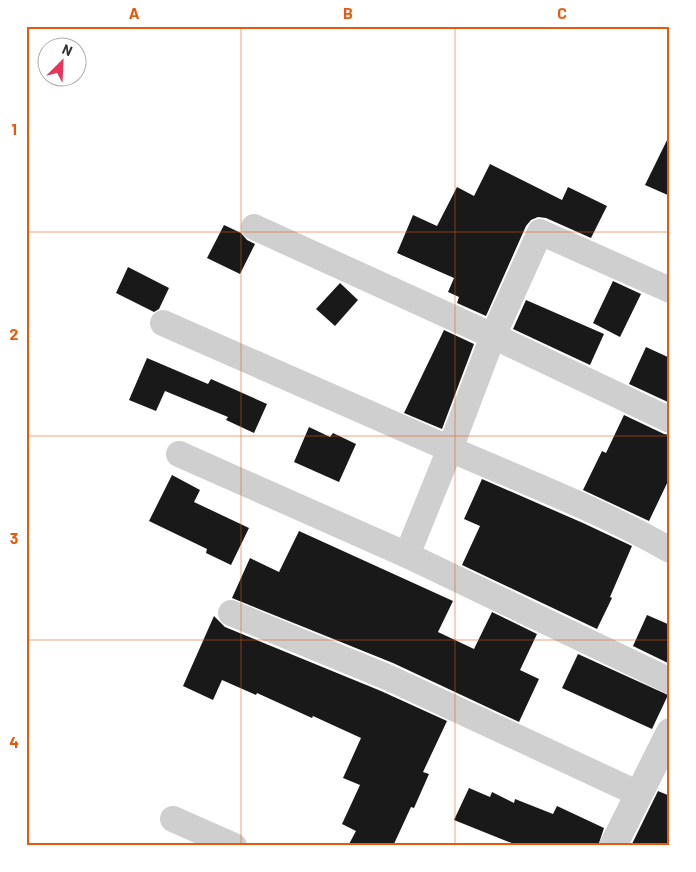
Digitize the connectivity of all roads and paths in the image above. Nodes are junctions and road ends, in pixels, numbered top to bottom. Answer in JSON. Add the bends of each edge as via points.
{"nodes":[{"id":1,"x":254,"y":227,"type":"dead end"},
{"id":2,"x":670,"y":290,"type":"edge"},
{"id":3,"x":163,"y":323,"type":"dead end"},
{"id":4,"x":493,"y":336,"type":"junction"},
{"id":5,"x":670,"y":420,"type":"edge"},
{"id":6,"x":450,"y":449,"type":"junction"},
{"id":7,"x":179,"y":454,"type":"dead end"},
{"id":8,"x":670,"y":550,"type":"edge"},
{"id":9,"x":407,"y":556,"type":"junction"},
{"id":10,"x":230,"y":612,"type":"dead end"},
{"id":11,"x":670,"y":681,"type":"edge"},
{"id":12,"x":670,"y":732,"type":"edge"},
{"id":13,"x":664,"y":762,"type":"edge"},
{"id":14,"x":639,"y":794,"type":"junction"},
{"id":15,"x":173,"y":819,"type":"dead end"},
{"id":16,"x":234,"y":846,"type":"edge"},
{"id":17,"x":613,"y":846,"type":"edge"}],
"edges":[{"from":1,"to":4,"type":"street"},
{"from":2,"to":4,"type":"street","via":[[540,232]]},
{"from":3,"to":6,"type":"street"},
{"from":4,"to":5,"type":"street"},
{"from":4,"to":6,"type":"street"},
{"from":6,"to":8,"type":"street"},
{"from":6,"to":9,"type":"street"},
{"from":7,"to":9,"type":"street"},
{"from":9,"to":11,"type":"street"},
{"from":10,"to":14,"type":"street","via":[[387,677]]},
{"from":12,"to":13,"type":"street"},
{"from":13,"to":14,"type":"street"},
{"from":14,"to":17,"type":"street"},
{"from":15,"to":16,"type":"street"}]}
